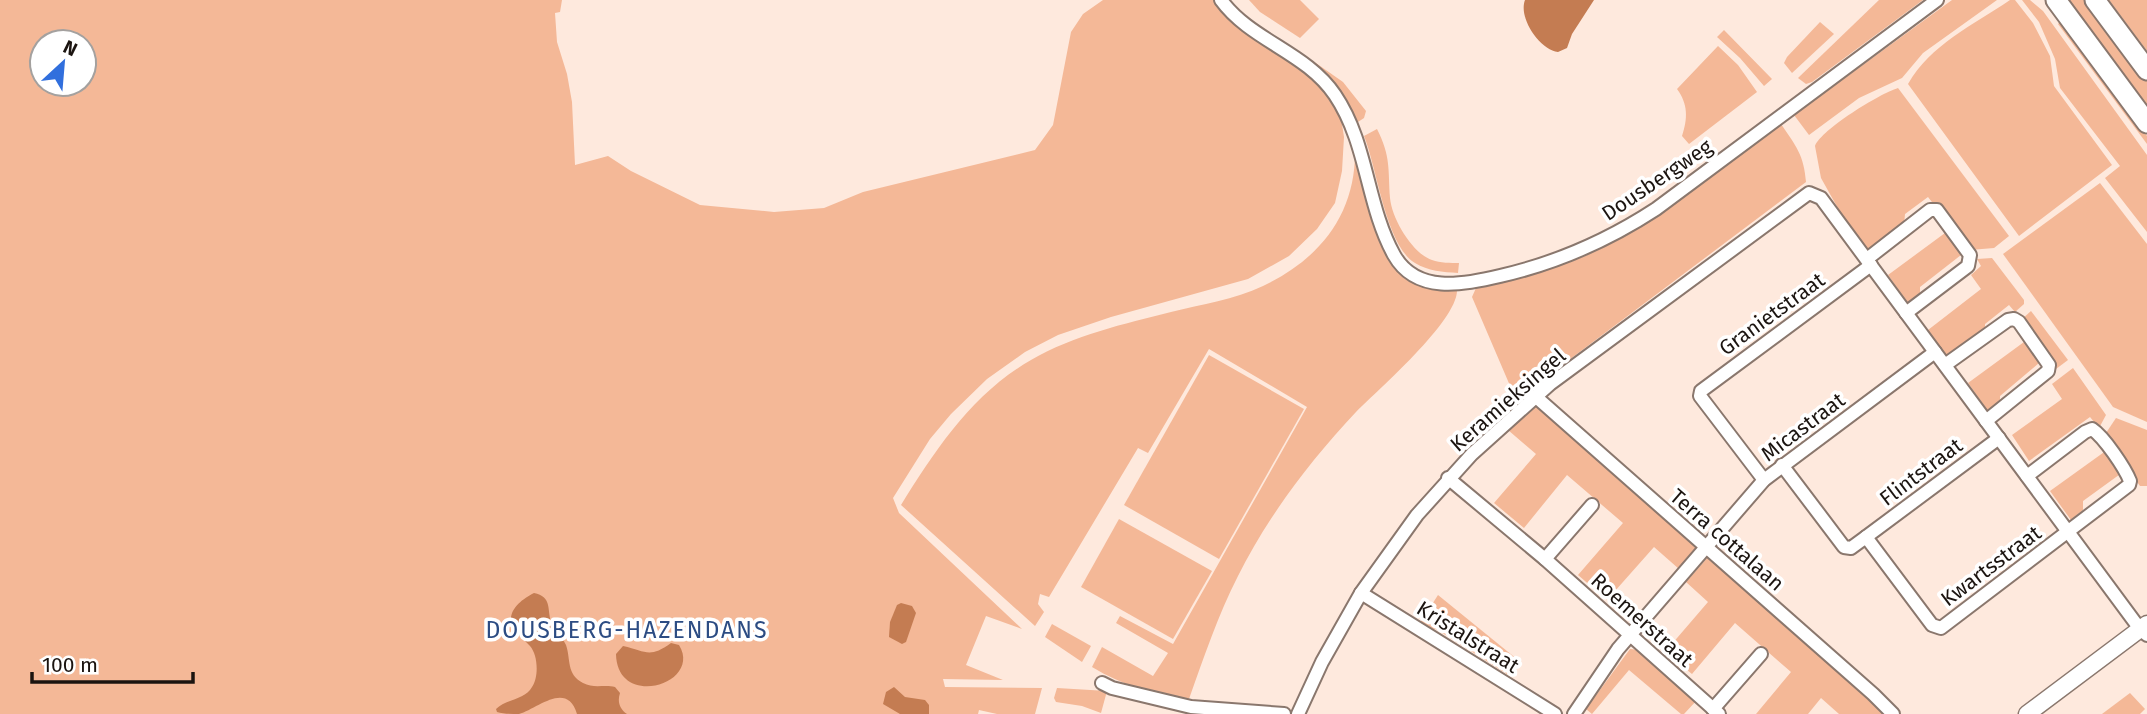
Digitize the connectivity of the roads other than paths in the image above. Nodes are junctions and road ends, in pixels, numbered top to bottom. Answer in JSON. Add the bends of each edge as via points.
{"nodes":[{"id":1,"x":1221,"y":0,"type":"edge"},
{"id":2,"x":1937,"y":0,"type":"edge"},
{"id":3,"x":2056,"y":0,"type":"edge"},
{"id":4,"x":2095,"y":0,"type":"edge"},
{"id":5,"x":2147,"y":71,"type":"edge"},
{"id":6,"x":2147,"y":122,"type":"edge"},
{"id":7,"x":1869,"y":262,"type":"junction"},
{"id":8,"x":1906,"y":313,"type":"junction"},
{"id":9,"x":1935,"y":352,"type":"junction"},
{"id":10,"x":1945,"y":365,"type":"junction"},
{"id":11,"x":1535,"y":396,"type":"junction"},
{"id":12,"x":1986,"y":421,"type":"junction"},
{"id":13,"x":1999,"y":438,"type":"junction"},
{"id":14,"x":1782,"y":466,"type":"junction"},
{"id":15,"x":2027,"y":476,"type":"junction"},
{"id":16,"x":1448,"y":478,"type":"junction"},
{"id":17,"x":1764,"y":480,"type":"junction"},
{"id":18,"x":1592,"y":505,"type":"dead end"},
{"id":19,"x":2068,"y":532,"type":"junction"},
{"id":20,"x":1866,"y":537,"type":"junction"},
{"id":21,"x":1706,"y":547,"type":"junction"},
{"id":22,"x":1545,"y":559,"type":"junction"},
{"id":23,"x":1361,"y":593,"type":"junction"},
{"id":24,"x":2145,"y":629,"type":"edge"},
{"id":25,"x":1630,"y":635,"type":"junction"},
{"id":26,"x":1761,"y":654,"type":"dead end"},
{"id":27,"x":1102,"y":683,"type":"dead end"},
{"id":28,"x":1716,"y":711,"type":"edge"},
{"id":29,"x":1284,"y":714,"type":"edge"},
{"id":30,"x":1298,"y":714,"type":"edge"},
{"id":31,"x":1555,"y":714,"type":"edge"},
{"id":32,"x":1574,"y":714,"type":"edge"},
{"id":33,"x":1893,"y":714,"type":"edge"},
{"id":34,"x":2027,"y":714,"type":"edge"}],
"edges":[{"from":1,"to":2,"type":"street","name":"Dousbergweg","via":[[1244,24],[1294,55],[1328,86],[1354,130],[1395,257],[1414,275],[1445,285],[1550,263],[1621,230],[1656,209]]},
{"from":3,"to":6,"type":"main road"},
{"from":4,"to":5,"type":"main road"},
{"from":7,"to":8,"type":"street"},
{"from":7,"to":8,"type":"street","name":"Granietstraat","via":[[1930,210],[1937,210],[1970,255],[1968,266]]},
{"from":7,"to":11,"type":"street","name":"Keramieksingel","via":[[1821,198],[1804,194]]},
{"from":7,"to":17,"type":"street","name":"Granietstraat","via":[[1701,391],[1700,396]]},
{"from":8,"to":9,"type":"street"},
{"from":9,"to":10,"type":"street"},
{"from":9,"to":14,"type":"street","name":"Micastraat"},
{"from":10,"to":12,"type":"street"},
{"from":10,"to":12,"type":"street","via":[[2008,320],[2019,322],[2049,365],[2048,371]]},
{"from":11,"to":16,"type":"street","name":"Keramieksingel"},
{"from":11,"to":21,"type":"street","name":"Terra cottalaan"},
{"from":12,"to":13,"type":"street"},
{"from":13,"to":15,"type":"street"},
{"from":13,"to":20,"type":"street","name":"Flintstraat"},
{"from":14,"to":17,"type":"street","name":"Micastraat"},
{"from":14,"to":20,"type":"street","via":[[1844,547],[1851,548]]},
{"from":15,"to":19,"type":"street"},
{"from":15,"to":19,"type":"street","name":"Kwartsstraat","via":[[2085,432],[2092,429],[2105,442],[2129,485]]},
{"from":16,"to":22,"type":"street","name":"Roemerstraat"},
{"from":16,"to":23,"type":"street","name":"Keramieksingel"},
{"from":17,"to":21,"type":"street","name":"Micastraat"},
{"from":18,"to":22,"type":"street"},
{"from":19,"to":20,"type":"street","name":"Kwartsstraat","via":[[1941,628],[1931,625]]},
{"from":19,"to":24,"type":"street"},
{"from":21,"to":25,"type":"street","name":"Micastraat"},
{"from":21,"to":33,"type":"street","name":"Terra cottalaan"},
{"from":22,"to":25,"type":"street","name":"Roemerstraat"},
{"from":23,"to":30,"type":"street","name":"Keramieksingel"},
{"from":23,"to":31,"type":"street","name":"Kristalstraat"},
{"from":24,"to":34,"type":"street"},
{"from":25,"to":28,"type":"street","name":"Roemerstraat"},
{"from":25,"to":32,"type":"street","name":"Micastraat"},
{"from":26,"to":28,"type":"street","name":"Roemerstraat"},
{"from":27,"to":29,"type":"street","via":[[1191,707]]}]}
